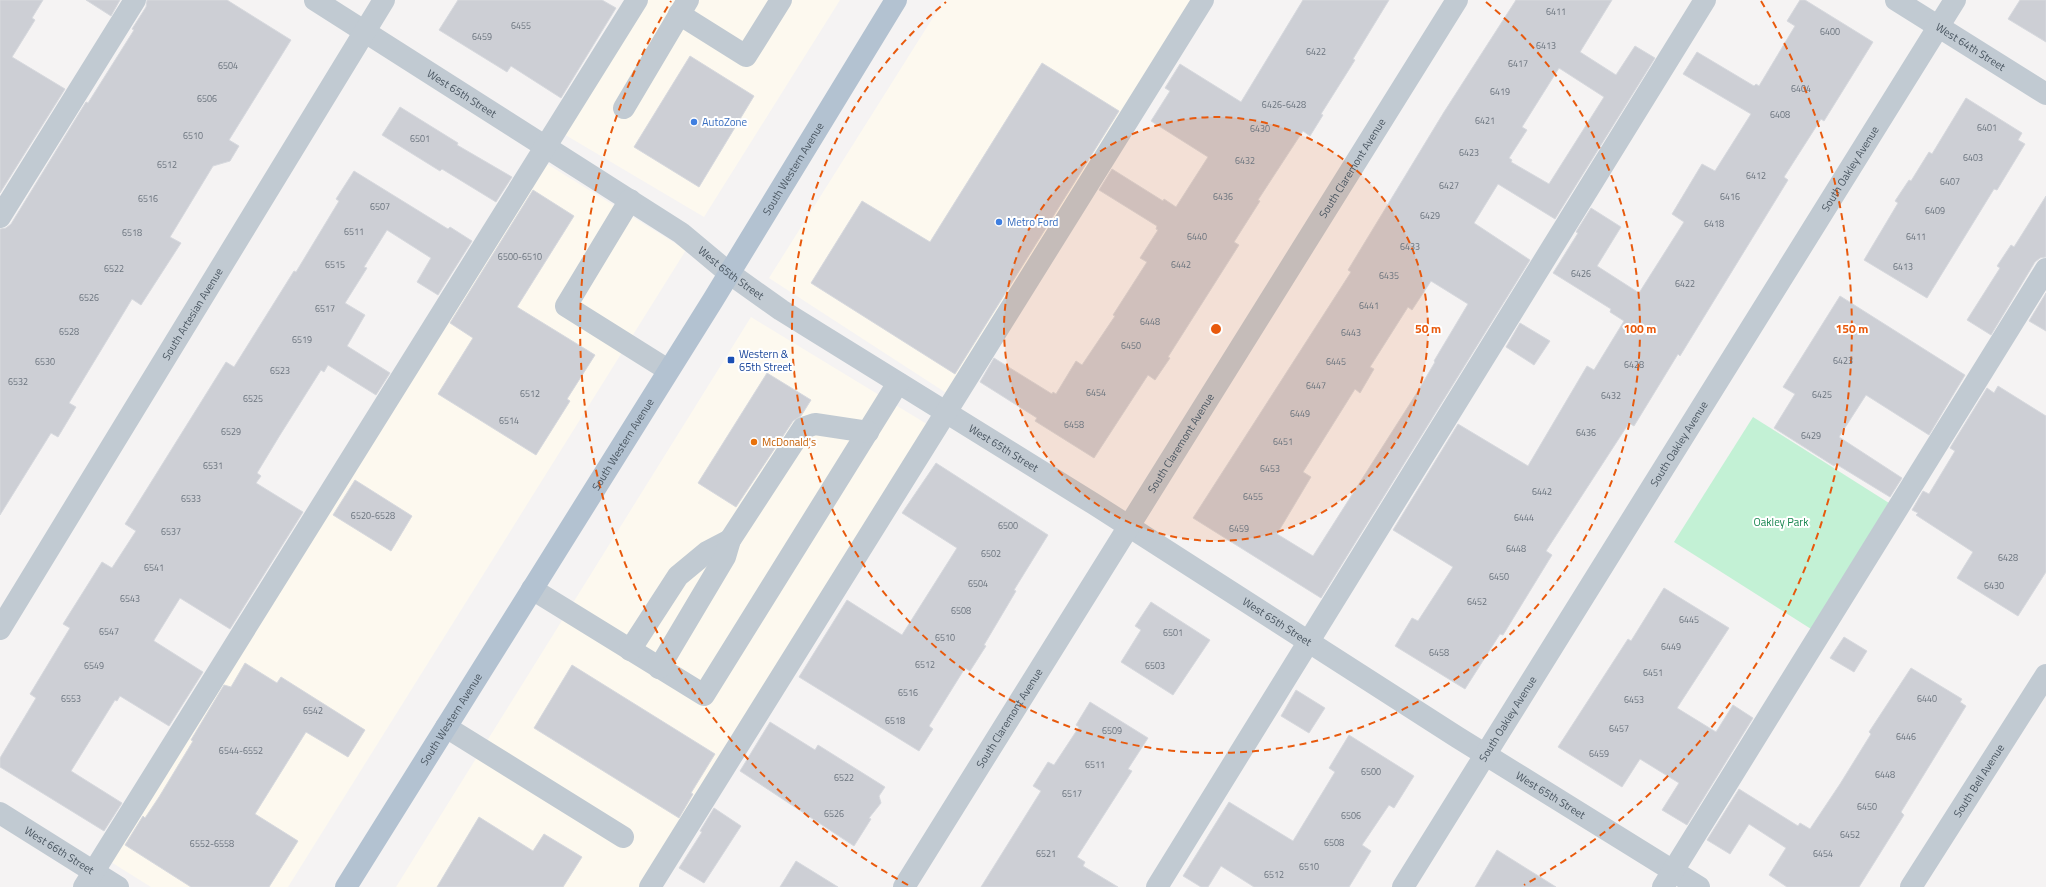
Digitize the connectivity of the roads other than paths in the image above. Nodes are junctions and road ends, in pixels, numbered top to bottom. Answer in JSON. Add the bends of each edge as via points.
{"nodes":[{"id":1,"x":135,"y":0,"type":"edge"},
{"id":2,"x":315,"y":0,"type":"edge"},
{"id":3,"x":384,"y":0,"type":"edge"},
{"id":4,"x":637,"y":0,"type":"edge"},
{"id":5,"x":781,"y":0,"type":"edge"},
{"id":6,"x":896,"y":0,"type":"edge"},
{"id":7,"x":1203,"y":0,"type":"edge"},
{"id":8,"x":1457,"y":0,"type":"edge"},
{"id":9,"x":1705,"y":0,"type":"edge"},
{"id":10,"x":1896,"y":0,"type":"edge"},
{"id":11,"x":1955,"y":0,"type":"edge"},
{"id":12,"x":683,"y":7,"type":"edge"},
{"id":13,"x":1938,"y":27,"type":"junction"},
{"id":14,"x":365,"y":31,"type":"junction"},
{"id":15,"x":2046,"y":94,"type":"edge"},
{"id":16,"x":624,"y":108,"type":"dead end"},
{"id":17,"x":546,"y":147,"type":"junction"},
{"id":18,"x":630,"y":200,"type":"junction"},
{"id":19,"x":0,"y":217,"type":"edge"},
{"id":20,"x":2046,"y":269,"type":"edge"},
{"id":21,"x":729,"y":273,"type":"junction"},
{"id":22,"x":668,"y":370,"type":"junction"},
{"id":23,"x":898,"y":383,"type":"junction"},
{"id":24,"x":945,"y":413,"type":"junction"},
{"id":25,"x":868,"y":432,"type":"junction"},
{"id":26,"x":1128,"y":526,"type":"junction"},
{"id":27,"x":730,"y":540,"type":"junction"},
{"id":28,"x":532,"y":589,"type":"junction"},
{"id":29,"x":0,"y":628,"type":"edge"},
{"id":30,"x":1309,"y":643,"type":"junction"},
{"id":31,"x":630,"y":650,"type":"junction"},
{"id":32,"x":659,"y":668,"type":"junction"},
{"id":33,"x":2046,"y":675,"type":"edge"},
{"id":34,"x":446,"y":727,"type":"junction"},
{"id":35,"x":1485,"y":755,"type":"junction"},
{"id":36,"x":0,"y":813,"type":"edge"},
{"id":37,"x":623,"y":837,"type":"dead end"},
{"id":38,"x":89,"y":879,"type":"edge"},
{"id":39,"x":1668,"y":879,"type":"edge"},
{"id":40,"x":118,"y":887,"type":"edge"},
{"id":41,"x":346,"y":887,"type":"edge"},
{"id":42,"x":650,"y":887,"type":"edge"},
{"id":43,"x":904,"y":887,"type":"edge"},
{"id":44,"x":1157,"y":887,"type":"edge"},
{"id":45,"x":1403,"y":887,"type":"edge"},
{"id":46,"x":1699,"y":887,"type":"edge"},
{"id":47,"x":1912,"y":887,"type":"edge"}],
"edges":[{"from":1,"to":19,"type":"street"},
{"from":2,"to":14,"type":"street","name":"West 65th Street"},
{"from":3,"to":14,"type":"street","name":"South Artesian Avenue"},
{"from":4,"to":17,"type":"street"},
{"from":5,"to":12,"type":"street","via":[[746,56]]},
{"from":6,"to":21,"type":"main road","name":"South Western Avenue"},
{"from":7,"to":24,"type":"street"},
{"from":8,"to":26,"type":"street","name":"South Claremont Avenue"},
{"from":9,"to":30,"type":"street"},
{"from":10,"to":13,"type":"street","name":"West 64th Street"},
{"from":11,"to":13,"type":"street","name":"South Oakley Avenue"},
{"from":12,"to":16,"type":"street"},
{"from":13,"to":15,"type":"street","name":"West 64th Street"},
{"from":13,"to":35,"type":"street","name":"South Oakley Avenue"},
{"from":14,"to":17,"type":"street","name":"West 65th Street"},
{"from":14,"to":29,"type":"street","name":"South Artesian Avenue"},
{"from":17,"to":18,"type":"street","name":"West 65th Street"},
{"from":17,"to":38,"type":"street"},
{"from":18,"to":21,"type":"street","name":"West 65th Street","via":[[681,233]]},
{"from":18,"to":22,"type":"street","via":[[566,306]]},
{"from":20,"to":39,"type":"street"},
{"from":21,"to":22,"type":"main road","name":"South Western Avenue"},
{"from":21,"to":23,"type":"street","name":"West 65th Street","via":[[781,310]]},
{"from":22,"to":28,"type":"main road","name":"South Western Avenue"},
{"from":23,"to":24,"type":"street","name":"West 65th Street"},
{"from":23,"to":25,"type":"street"},
{"from":24,"to":26,"type":"street","name":"West 65th Street"},
{"from":24,"to":42,"type":"street"},
{"from":25,"to":27,"type":"street","via":[[815,424],[803,428]]},
{"from":25,"to":32,"type":"street","via":[[704,695]]},
{"from":26,"to":30,"type":"street","name":"West 65th Street"},
{"from":26,"to":43,"type":"street","name":"South Claremont Avenue"},
{"from":27,"to":31,"type":"street","via":[[707,552],[678,576]]},
{"from":27,"to":32,"type":"street","via":[[725,557]]},
{"from":28,"to":31,"type":"street"},
{"from":28,"to":34,"type":"main road","name":"South Western Avenue"},
{"from":30,"to":35,"type":"street","name":"West 65th Street"},
{"from":30,"to":44,"type":"street"},
{"from":31,"to":32,"type":"street"},
{"from":33,"to":47,"type":"street","name":"South Bell Avenue"},
{"from":34,"to":37,"type":"street"},
{"from":34,"to":41,"type":"main road","name":"South Western Avenue"},
{"from":35,"to":39,"type":"street","name":"West 65th Street"},
{"from":35,"to":45,"type":"street","name":"South Oakley Avenue"},
{"from":36,"to":38,"type":"street","name":"West 66th Street"},
{"from":38,"to":40,"type":"street","name":"West 66th Street"},
{"from":39,"to":46,"type":"street","name":"West 65th Street"}]}
